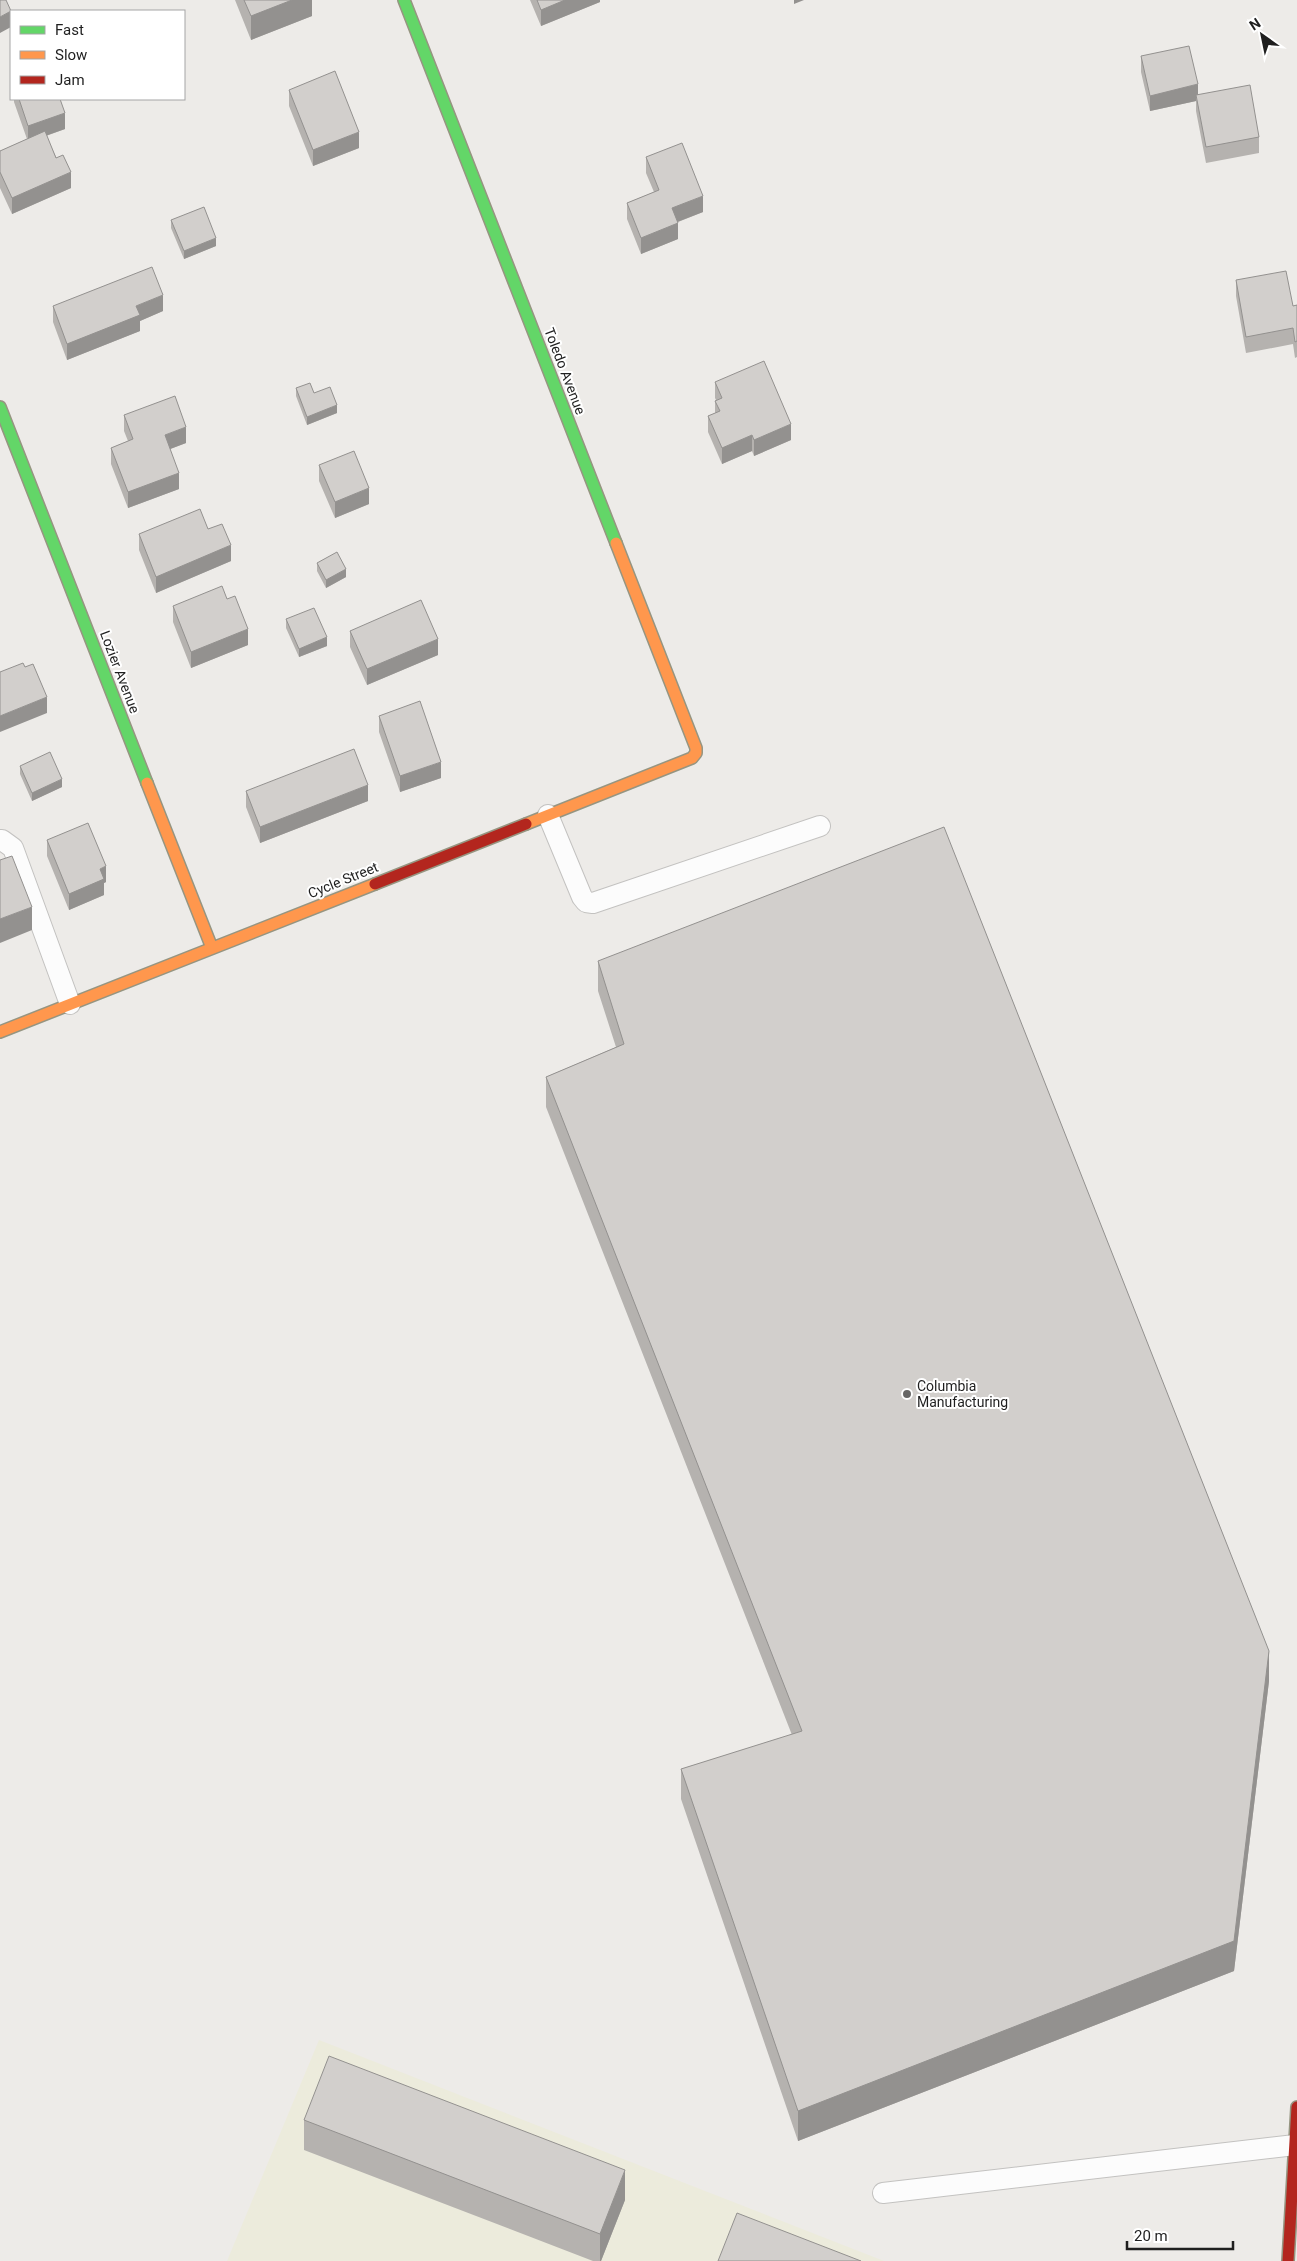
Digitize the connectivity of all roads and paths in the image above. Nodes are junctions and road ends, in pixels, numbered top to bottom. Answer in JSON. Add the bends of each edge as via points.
{"nodes":[{"id":1,"x":404,"y":0,"type":"edge"},
{"id":2,"x":0,"y":407,"type":"edge"},
{"id":3,"x":696,"y":753,"type":"joint"},
{"id":4,"x":548,"y":815,"type":"junction"},
{"id":5,"x":820,"y":826,"type":"dead end"},
{"id":6,"x":0,"y":840,"type":"edge"},
{"id":7,"x":212,"y":948,"type":"junction"},
{"id":8,"x":70,"y":1004,"type":"junction"},
{"id":9,"x":0,"y":1032,"type":"edge"},
{"id":10,"x":1297,"y":2106,"type":"edge"},
{"id":11,"x":1295,"y":2144,"type":"junction"},
{"id":12,"x":883,"y":2193,"type":"dead end"},
{"id":13,"x":1288,"y":2261,"type":"edge"}],
"edges":[{"from":1,"to":3,"type":"street","name":"Toledo Avenue"},
{"from":2,"to":7,"type":"street","name":"Lozier Avenue"},
{"from":3,"to":4,"type":"street","name":"Cycle Street","via":[[692,758]]},
{"from":4,"to":5,"type":"lane","via":[[582,897],[593,903]]},
{"from":4,"to":7,"type":"street","name":"Cycle Street"},
{"from":6,"to":8,"type":"lane","via":[[13,848]]},
{"from":7,"to":8,"type":"street","name":"Cycle Street"},
{"from":8,"to":9,"type":"street","name":"Cycle Street"},
{"from":10,"to":11,"type":"street"},
{"from":11,"to":12,"type":"lane"},
{"from":11,"to":13,"type":"street"}]}
